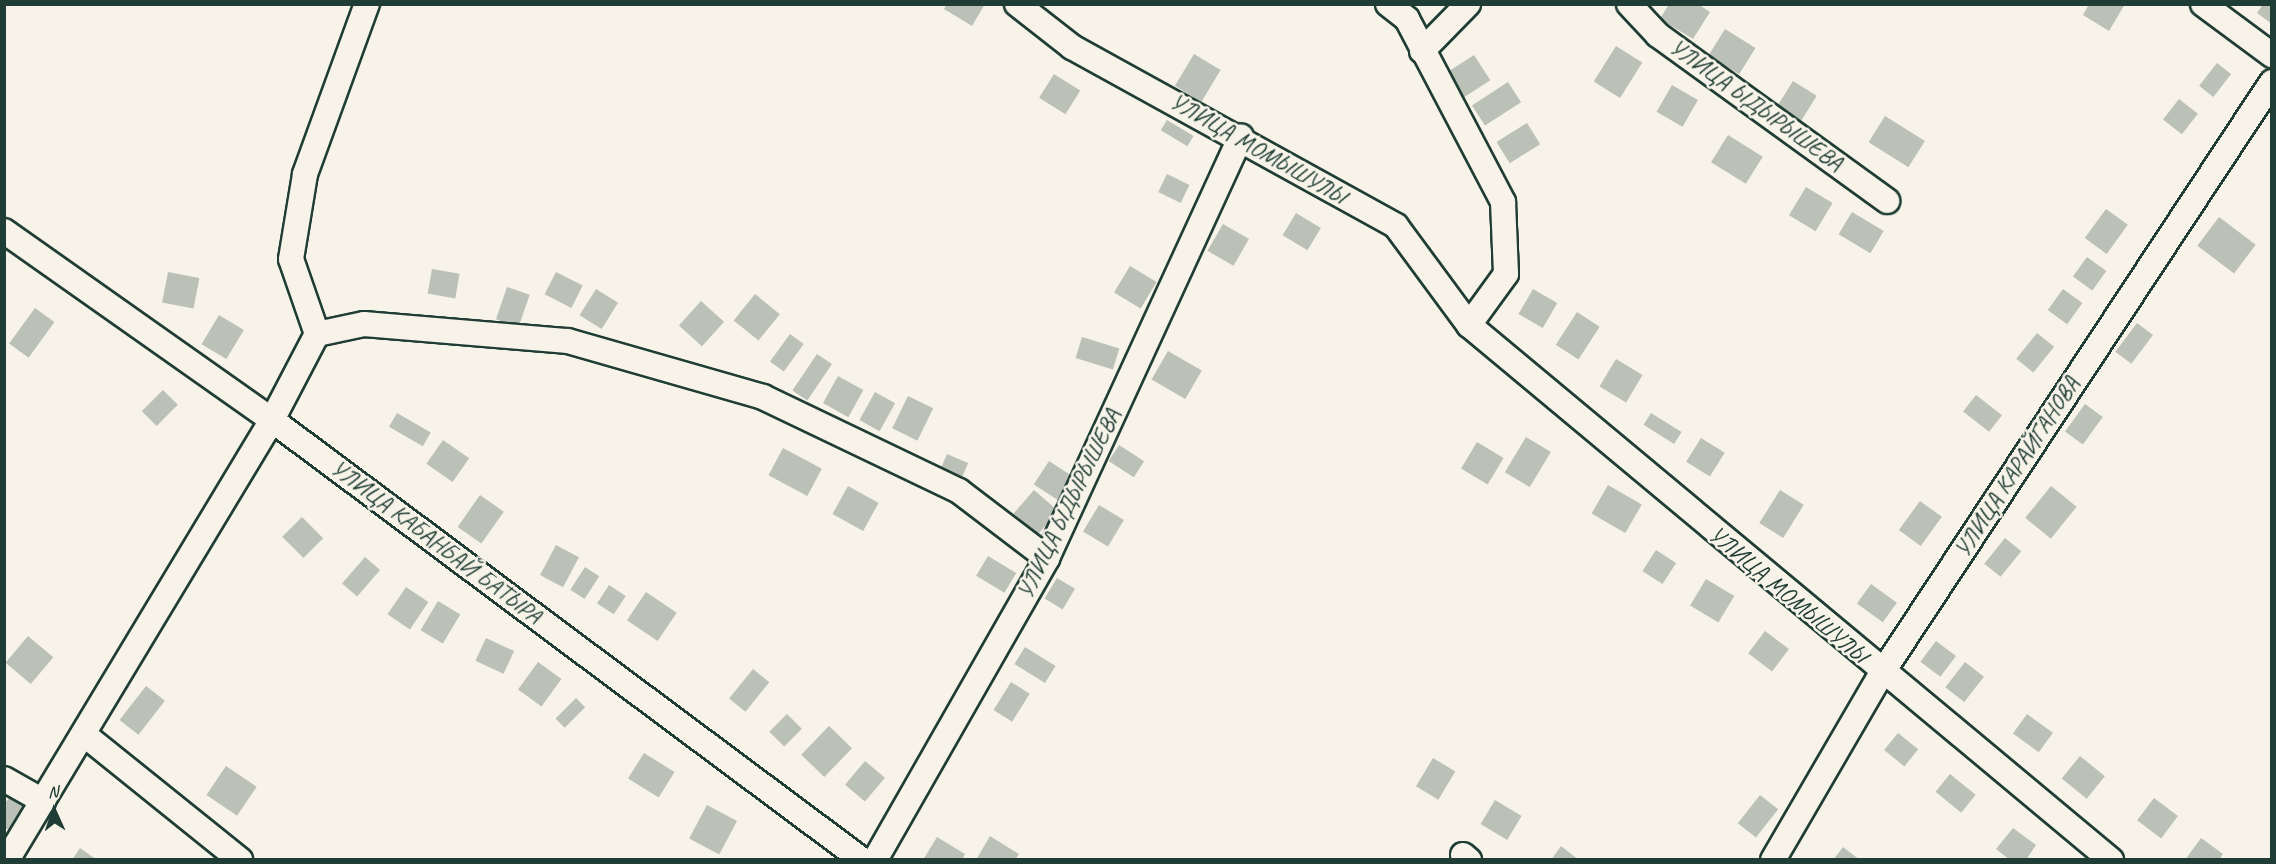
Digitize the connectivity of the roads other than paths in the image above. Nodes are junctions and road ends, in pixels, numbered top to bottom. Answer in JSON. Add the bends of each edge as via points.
{"nodes":[{"id":1,"x":367,"y":4,"type":"edge"},
{"id":2,"x":1017,"y":4,"type":"edge"},
{"id":3,"x":1388,"y":4,"type":"edge"},
{"id":4,"x":1468,"y":4,"type":"edge"},
{"id":5,"x":1629,"y":4,"type":"edge"},
{"id":6,"x":2203,"y":4,"type":"edge"},
{"id":7,"x":1422,"y":51,"type":"junction"},
{"id":8,"x":2271,"y":55,"type":"edge"},
{"id":9,"x":2271,"y":82,"type":"edge"},
{"id":10,"x":1241,"y":136,"type":"junction"},
{"id":11,"x":1887,"y":201,"type":"dead end"},
{"id":12,"x":4,"y":231,"type":"edge"},
{"id":13,"x":1469,"y":325,"type":"junction"},
{"id":14,"x":317,"y":334,"type":"junction"},
{"id":15,"x":272,"y":420,"type":"junction"},
{"id":16,"x":1047,"y":558,"type":"junction"},
{"id":17,"x":1882,"y":674,"type":"junction"},
{"id":18,"x":86,"y":736,"type":"junction"},
{"id":19,"x":4,"y":779,"type":"edge"},
{"id":20,"x":43,"y":801,"type":"junction"},
{"id":21,"x":7,"y":860,"type":"edge"},
{"id":22,"x":240,"y":860,"type":"edge"},
{"id":23,"x":862,"y":860,"type":"edge"},
{"id":24,"x":875,"y":860,"type":"edge"},
{"id":25,"x":1773,"y":860,"type":"edge"},
{"id":26,"x":2111,"y":860,"type":"edge"}],
"edges":[{"from":1,"to":14,"type":"street","via":[[305,174],[291,259]]},
{"from":2,"to":10,"type":"street","name":"УЛИЦА МОМЫШУЛЫ","via":[[1072,47]]},
{"from":3,"to":7,"type":"street","via":[[1407,19]]},
{"from":4,"to":7,"type":"street"},
{"from":5,"to":11,"type":"street","name":"УЛИЦА ЫДЫРЫШЕВА","via":[[1658,34]]},
{"from":6,"to":8,"type":"street"},
{"from":7,"to":13,"type":"street","via":[[1503,202],[1506,274]]},
{"from":9,"to":17,"type":"street","name":"УЛИЦА КАРАЙГАНОВА"},
{"from":10,"to":13,"type":"street","name":"УЛИЦА МОМЫШУЛЫ","via":[[1287,170],[1396,226]]},
{"from":10,"to":16,"type":"street","name":"УЛИЦА ЫДЫРЫШЕВА"},
{"from":12,"to":15,"type":"street","name":"УЛИЦА КАБАНБАЙ БАТЫРА"},
{"from":13,"to":17,"type":"street","name":"УЛИЦА МОМЫШУЛЫ"},
{"from":14,"to":15,"type":"street"},
{"from":14,"to":16,"type":"street","via":[[364,324],[568,341],[763,398],[959,491]]},
{"from":15,"to":18,"type":"street"},
{"from":15,"to":23,"type":"street","name":"УЛИЦА КАБАНБАЙ БАТЫРА"},
{"from":16,"to":24,"type":"street","name":"УЛИЦА ЫДЫРЫШЕВА"},
{"from":17,"to":25,"type":"street","name":"УЛИЦА КАРАЙГАНОВА"},
{"from":17,"to":26,"type":"street","name":"УЛИЦА МОМЫШУЛЫ"},
{"from":18,"to":20,"type":"street"},
{"from":18,"to":22,"type":"street"},
{"from":19,"to":20,"type":"street"},
{"from":20,"to":21,"type":"street"}]}
